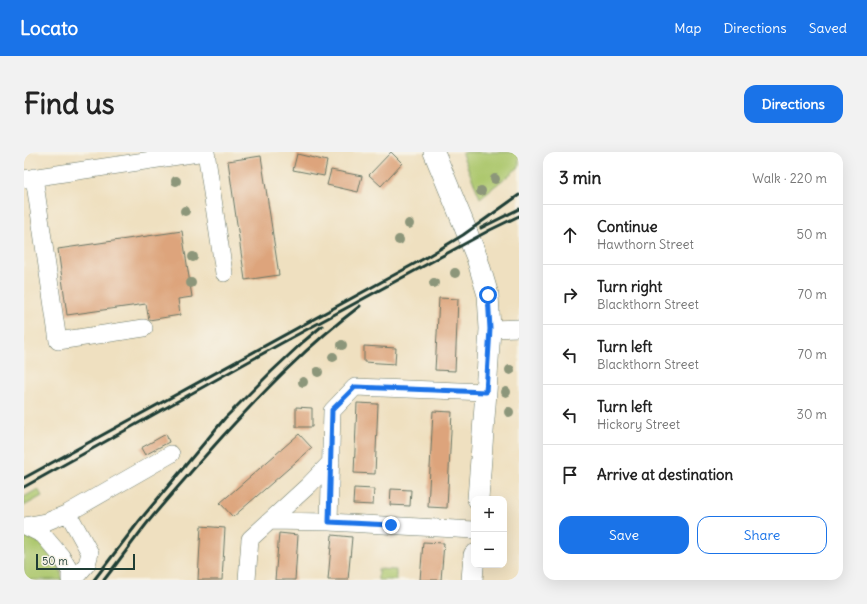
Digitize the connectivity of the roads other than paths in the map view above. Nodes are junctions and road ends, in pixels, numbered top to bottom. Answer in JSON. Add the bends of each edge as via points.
{"nodes":[{"id":1,"x":206,"y":152,"type":"edge"},
{"id":2,"x":434,"y":152,"type":"edge"},
{"id":3,"x":29,"y":178,"type":"edge"},
{"id":4,"x":224,"y":273,"type":"dead end"},
{"id":5,"x":144,"y":328,"type":"dead end"},
{"id":6,"x":519,"y":328,"type":"edge"},
{"id":7,"x":490,"y":329,"type":"junction"},
{"id":8,"x":486,"y":392,"type":"junction"},
{"id":9,"x":171,"y":454,"type":"dead end"},
{"id":10,"x":331,"y":462,"type":"junction"},
{"id":11,"x":478,"y":496,"type":"edge"},
{"id":12,"x":68,"y":513,"type":"junction"},
{"id":13,"x":270,"y":521,"type":"junction"},
{"id":14,"x":329,"y":522,"type":"junction"},
{"id":15,"x":25,"y":526,"type":"edge"},
{"id":16,"x":471,"y":530,"type":"edge"},
{"id":17,"x":473,"y":568,"type":"edge"},
{"id":18,"x":71,"y":580,"type":"edge"},
{"id":19,"x":247,"y":580,"type":"edge"},
{"id":20,"x":472,"y":580,"type":"edge"}],
"edges":[{"from":1,"to":3,"type":"street"},
{"from":1,"to":4,"type":"street"},
{"from":2,"to":7,"type":"main road","via":[[477,258],[488,295]]},
{"from":3,"to":5,"type":"street","via":[[58,341]]},
{"from":6,"to":7,"type":"street"},
{"from":7,"to":8,"type":"main road"},
{"from":8,"to":10,"type":"street","via":[[355,387],[332,410]]},
{"from":8,"to":11,"type":"main road"},
{"from":9,"to":12,"type":"street"},
{"from":10,"to":13,"type":"street"},
{"from":10,"to":14,"type":"street"},
{"from":12,"to":15,"type":"street","via":[[46,522]]},
{"from":12,"to":18,"type":"street","via":[[90,553],[87,564]]},
{"from":13,"to":14,"type":"street"},
{"from":13,"to":19,"type":"street","via":[[250,539]]},
{"from":14,"to":16,"type":"street"},
{"from":15,"to":18,"type":"street","via":[[43,535],[61,556],[70,571]]},
{"from":17,"to":20,"type":"main road"}]}
